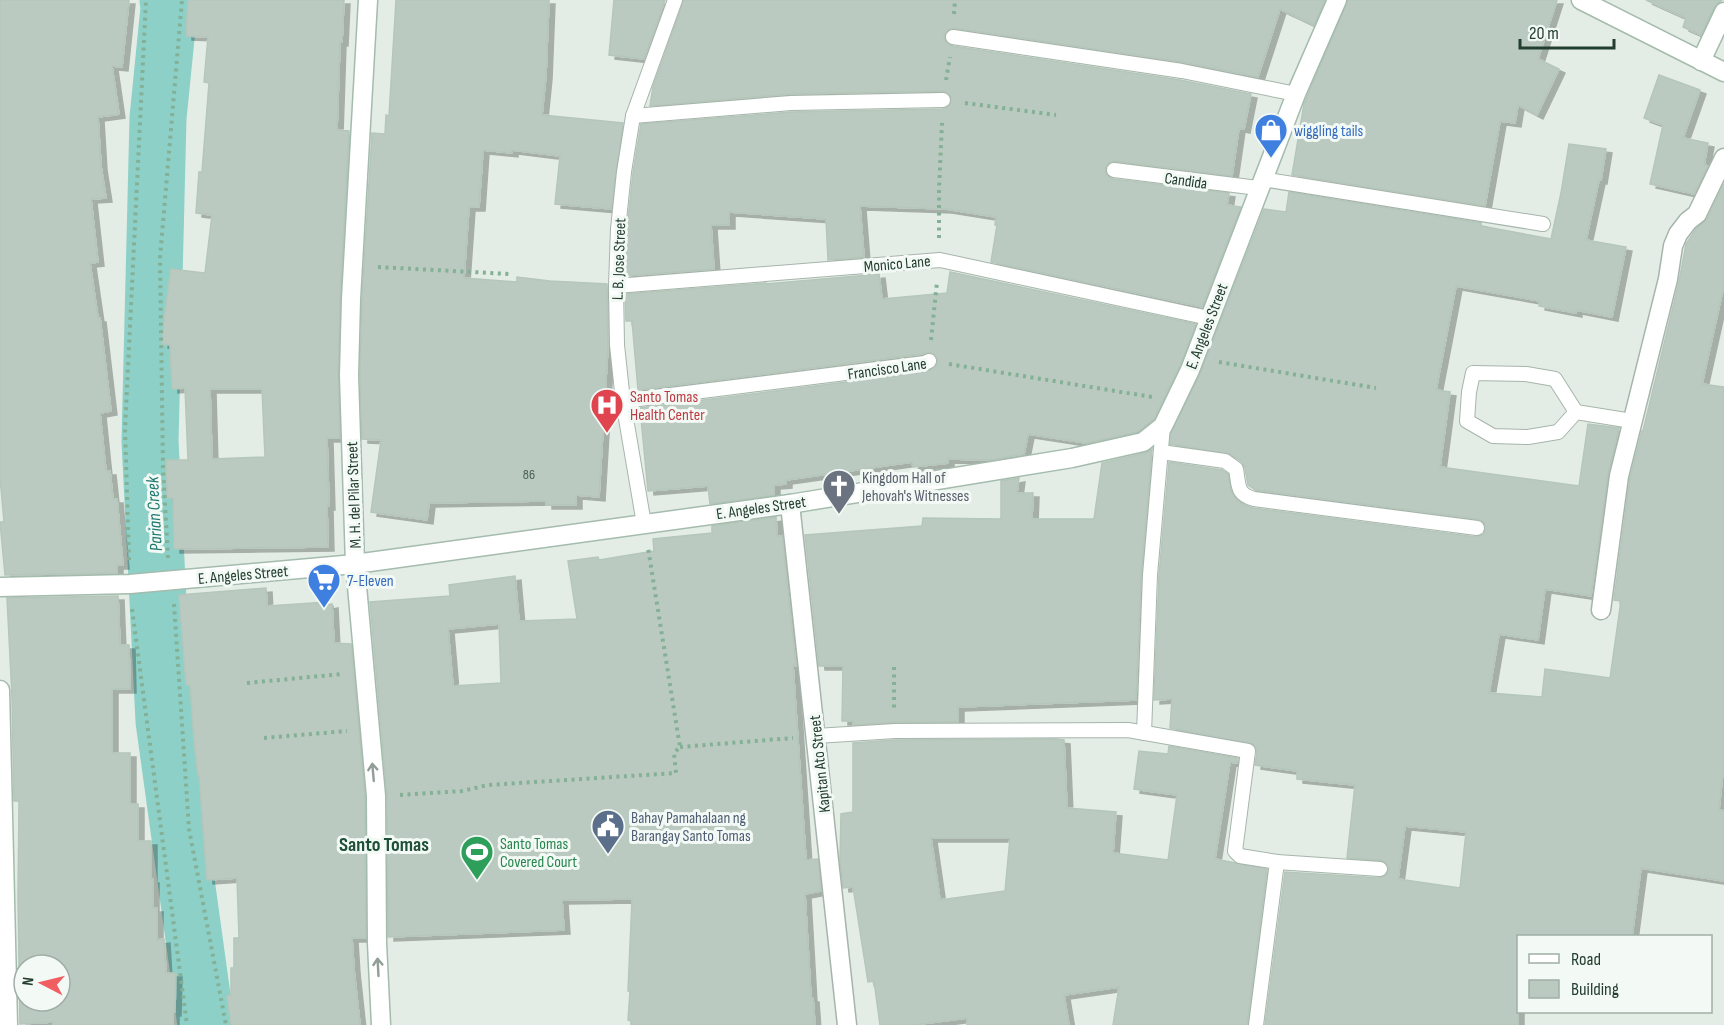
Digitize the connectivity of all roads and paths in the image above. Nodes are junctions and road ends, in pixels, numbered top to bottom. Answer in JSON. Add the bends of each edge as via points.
{"nodes":[{"id":1,"x":146,"y":0,"type":"edge"},
{"id":2,"x":182,"y":0,"type":"edge"},
{"id":3,"x":368,"y":0,"type":"edge"},
{"id":4,"x":675,"y":0,"type":"edge"},
{"id":5,"x":955,"y":0,"type":"edge"},
{"id":6,"x":1337,"y":0,"type":"edge"},
{"id":7,"x":1581,"y":0,"type":"edge"},
{"id":8,"x":1724,"y":12,"type":"edge"},
{"id":9,"x":953,"y":37,"type":"junction"},
{"id":10,"x":1701,"y":61,"type":"junction"},
{"id":11,"x":1724,"y":72,"type":"edge"},
{"id":12,"x":1296,"y":94,"type":"junction"},
{"id":13,"x":944,"y":100,"type":"junction"},
{"id":14,"x":633,"y":116,"type":"junction"},
{"id":15,"x":1056,"y":116,"type":"dead end"},
{"id":16,"x":1724,"y":158,"type":"edge"},
{"id":17,"x":1114,"y":170,"type":"dead end"},
{"id":18,"x":1260,"y":184,"type":"junction"},
{"id":19,"x":1543,"y":224,"type":"dead end"},
{"id":20,"x":940,"y":260,"type":"junction"},
{"id":21,"x":353,"y":266,"type":"junction"},
{"id":22,"x":509,"y":274,"type":"dead end"},
{"id":23,"x":616,"y":286,"type":"junction"},
{"id":24,"x":1209,"y":318,"type":"junction"},
{"id":25,"x":1194,"y":358,"type":"junction"},
{"id":26,"x":929,"y":360,"type":"junction"},
{"id":27,"x":1376,"y":388,"type":"dead end"},
{"id":28,"x":1149,"y":396,"type":"dead end"},
{"id":29,"x":623,"y":401,"type":"junction"},
{"id":30,"x":1576,"y":412,"type":"junction"},
{"id":31,"x":1632,"y":421,"type":"junction"},
{"id":32,"x":1163,"y":426,"type":"junction"},
{"id":33,"x":1161,"y":452,"type":"junction"},
{"id":34,"x":790,"y":504,"type":"junction"},
{"id":35,"x":644,"y":524,"type":"junction"},
{"id":36,"x":1477,"y":528,"type":"dead end"},
{"id":37,"x":355,"y":564,"type":"junction"},
{"id":38,"x":168,"y":581,"type":"junction"},
{"id":39,"x":134,"y":584,"type":"junction"},
{"id":40,"x":0,"y":587,"type":"edge"},
{"id":41,"x":1601,"y":610,"type":"dead end"},
{"id":42,"x":894,"y":667,"type":"dead end"},
{"id":43,"x":364,"y":672,"type":"junction"},
{"id":44,"x":247,"y":683,"type":"dead end"},
{"id":45,"x":0,"y":690,"type":"edge"},
{"id":46,"x":369,"y":729,"type":"junction"},
{"id":47,"x":895,"y":731,"type":"junction"},
{"id":48,"x":1144,"y":733,"type":"junction"},
{"id":49,"x":816,"y":736,"type":"junction"},
{"id":50,"x":264,"y":738,"type":"dead end"},
{"id":51,"x":680,"y":747,"type":"junction"},
{"id":52,"x":376,"y":796,"type":"junction"},
{"id":53,"x":1277,"y":862,"type":"junction"},
{"id":54,"x":1380,"y":869,"type":"dead end"},
{"id":55,"x":8,"y":1025,"type":"edge"},
{"id":56,"x":187,"y":1025,"type":"edge"},
{"id":57,"x":226,"y":1025,"type":"edge"},
{"id":58,"x":381,"y":1025,"type":"edge"},
{"id":59,"x":847,"y":1025,"type":"edge"},
{"id":60,"x":1256,"y":1025,"type":"edge"}],
"edges":[{"from":1,"to":39,"type":"path","via":[[125,429]]},
{"from":2,"to":38,"type":"path","via":[[160,258]]},
{"from":3,"to":21,"type":"street","name":"M. H. del Pilar Street"},
{"from":4,"to":14,"type":"lane","name":"L. B. Jose Street"},
{"from":5,"to":9,"type":"path"},
{"from":6,"to":12,"type":"street","name":"E. Angeles Street"},
{"from":7,"to":10,"type":"street"},
{"from":8,"to":10,"type":"street"},
{"from":9,"to":12,"type":"lane","via":[[1182,71]]},
{"from":9,"to":13,"type":"path"},
{"from":10,"to":11,"type":"street"},
{"from":12,"to":18,"type":"street","name":"E. Angeles Street"},
{"from":13,"to":14,"type":"lane","via":[[791,103]]},
{"from":13,"to":15,"type":"path"},
{"from":13,"to":20,"type":"path"},
{"from":14,"to":23,"type":"lane","name":"L. B. Jose Street","via":[[618,229]]},
{"from":16,"to":31,"type":"street","via":[[1697,214],[1672,246],[1668,279]]},
{"from":17,"to":18,"type":"lane","name":"Candida"},
{"from":18,"to":19,"type":"lane","name":"Candida"},
{"from":18,"to":24,"type":"street","name":"E. Angeles Street"},
{"from":20,"to":23,"type":"lane","name":"Monico Lane"},
{"from":20,"to":24,"type":"lane","name":"Monico Lane"},
{"from":20,"to":26,"type":"path"},
{"from":21,"to":22,"type":"path"},
{"from":21,"to":37,"type":"street","name":"M. H. del Pilar Street","via":[[349,375]]},
{"from":23,"to":29,"type":"lane","name":"L. B. Jose Street"},
{"from":24,"to":25,"type":"street","name":"E. Angeles Street"},
{"from":25,"to":27,"type":"path"},
{"from":25,"to":32,"type":"street","name":"E. Angeles Street"},
{"from":26,"to":28,"type":"path","name":"Francisco Lane"},
{"from":26,"to":29,"type":"lane","name":"Francisco Lane"},
{"from":29,"to":35,"type":"lane","name":"L. B. Jose Street"},
{"from":30,"to":30,"type":"lane","via":[[1558,432],[1528,437],[1493,436],[1467,421],[1473,373],[1555,379]]},
{"from":30,"to":31,"type":"lane"},
{"from":31,"to":41,"type":"street","via":[[1619,476]]},
{"from":32,"to":33,"type":"lane"},
{"from":32,"to":34,"type":"street","name":"E. Angeles Street","via":[[1143,442],[1116,449]]},
{"from":33,"to":36,"type":"lane","via":[[1225,461],[1236,469],[1240,491],[1254,500]]},
{"from":33,"to":48,"type":"lane","via":[[1150,575]]},
{"from":34,"to":35,"type":"street","name":"E. Angeles Street"},
{"from":34,"to":49,"type":"street","name":"Kapitan Ato Street"},
{"from":35,"to":37,"type":"street","name":"E. Angeles Street"},
{"from":35,"to":51,"type":"path"},
{"from":37,"to":38,"type":"street","name":"E. Angeles Street"},
{"from":37,"to":43,"type":"street","name":"M. H. del Pilar Street"},
{"from":38,"to":39,"type":"street","name":"E. Angeles Street"},
{"from":38,"to":57,"type":"path","via":[[189,829]]},
{"from":39,"to":40,"type":"street","name":"E. Angeles Street"},
{"from":39,"to":56,"type":"path"},
{"from":42,"to":47,"type":"path"},
{"from":43,"to":44,"type":"path"},
{"from":43,"to":46,"type":"street","name":"M. H. del Pilar Street"},
{"from":45,"to":55,"type":"street"},
{"from":46,"to":50,"type":"path"},
{"from":52,"to":46,"type":"street","name":"M. H. del Pilar Street","one_way":true},
{"from":47,"to":48,"type":"lane"},
{"from":47,"to":49,"type":"lane"},
{"from":48,"to":53,"type":"lane","via":[[1248,751],[1235,851],[1240,856]]},
{"from":49,"to":51,"type":"path"},
{"from":49,"to":59,"type":"street","name":"Kapitan Ato Street"},
{"from":51,"to":52,"type":"path","via":[[674,753],[676,773]]},
{"from":58,"to":52,"type":"street","name":"M. H. del Pilar Street","one_way":true},
{"from":53,"to":54,"type":"lane"},
{"from":53,"to":60,"type":"lane"}]}
